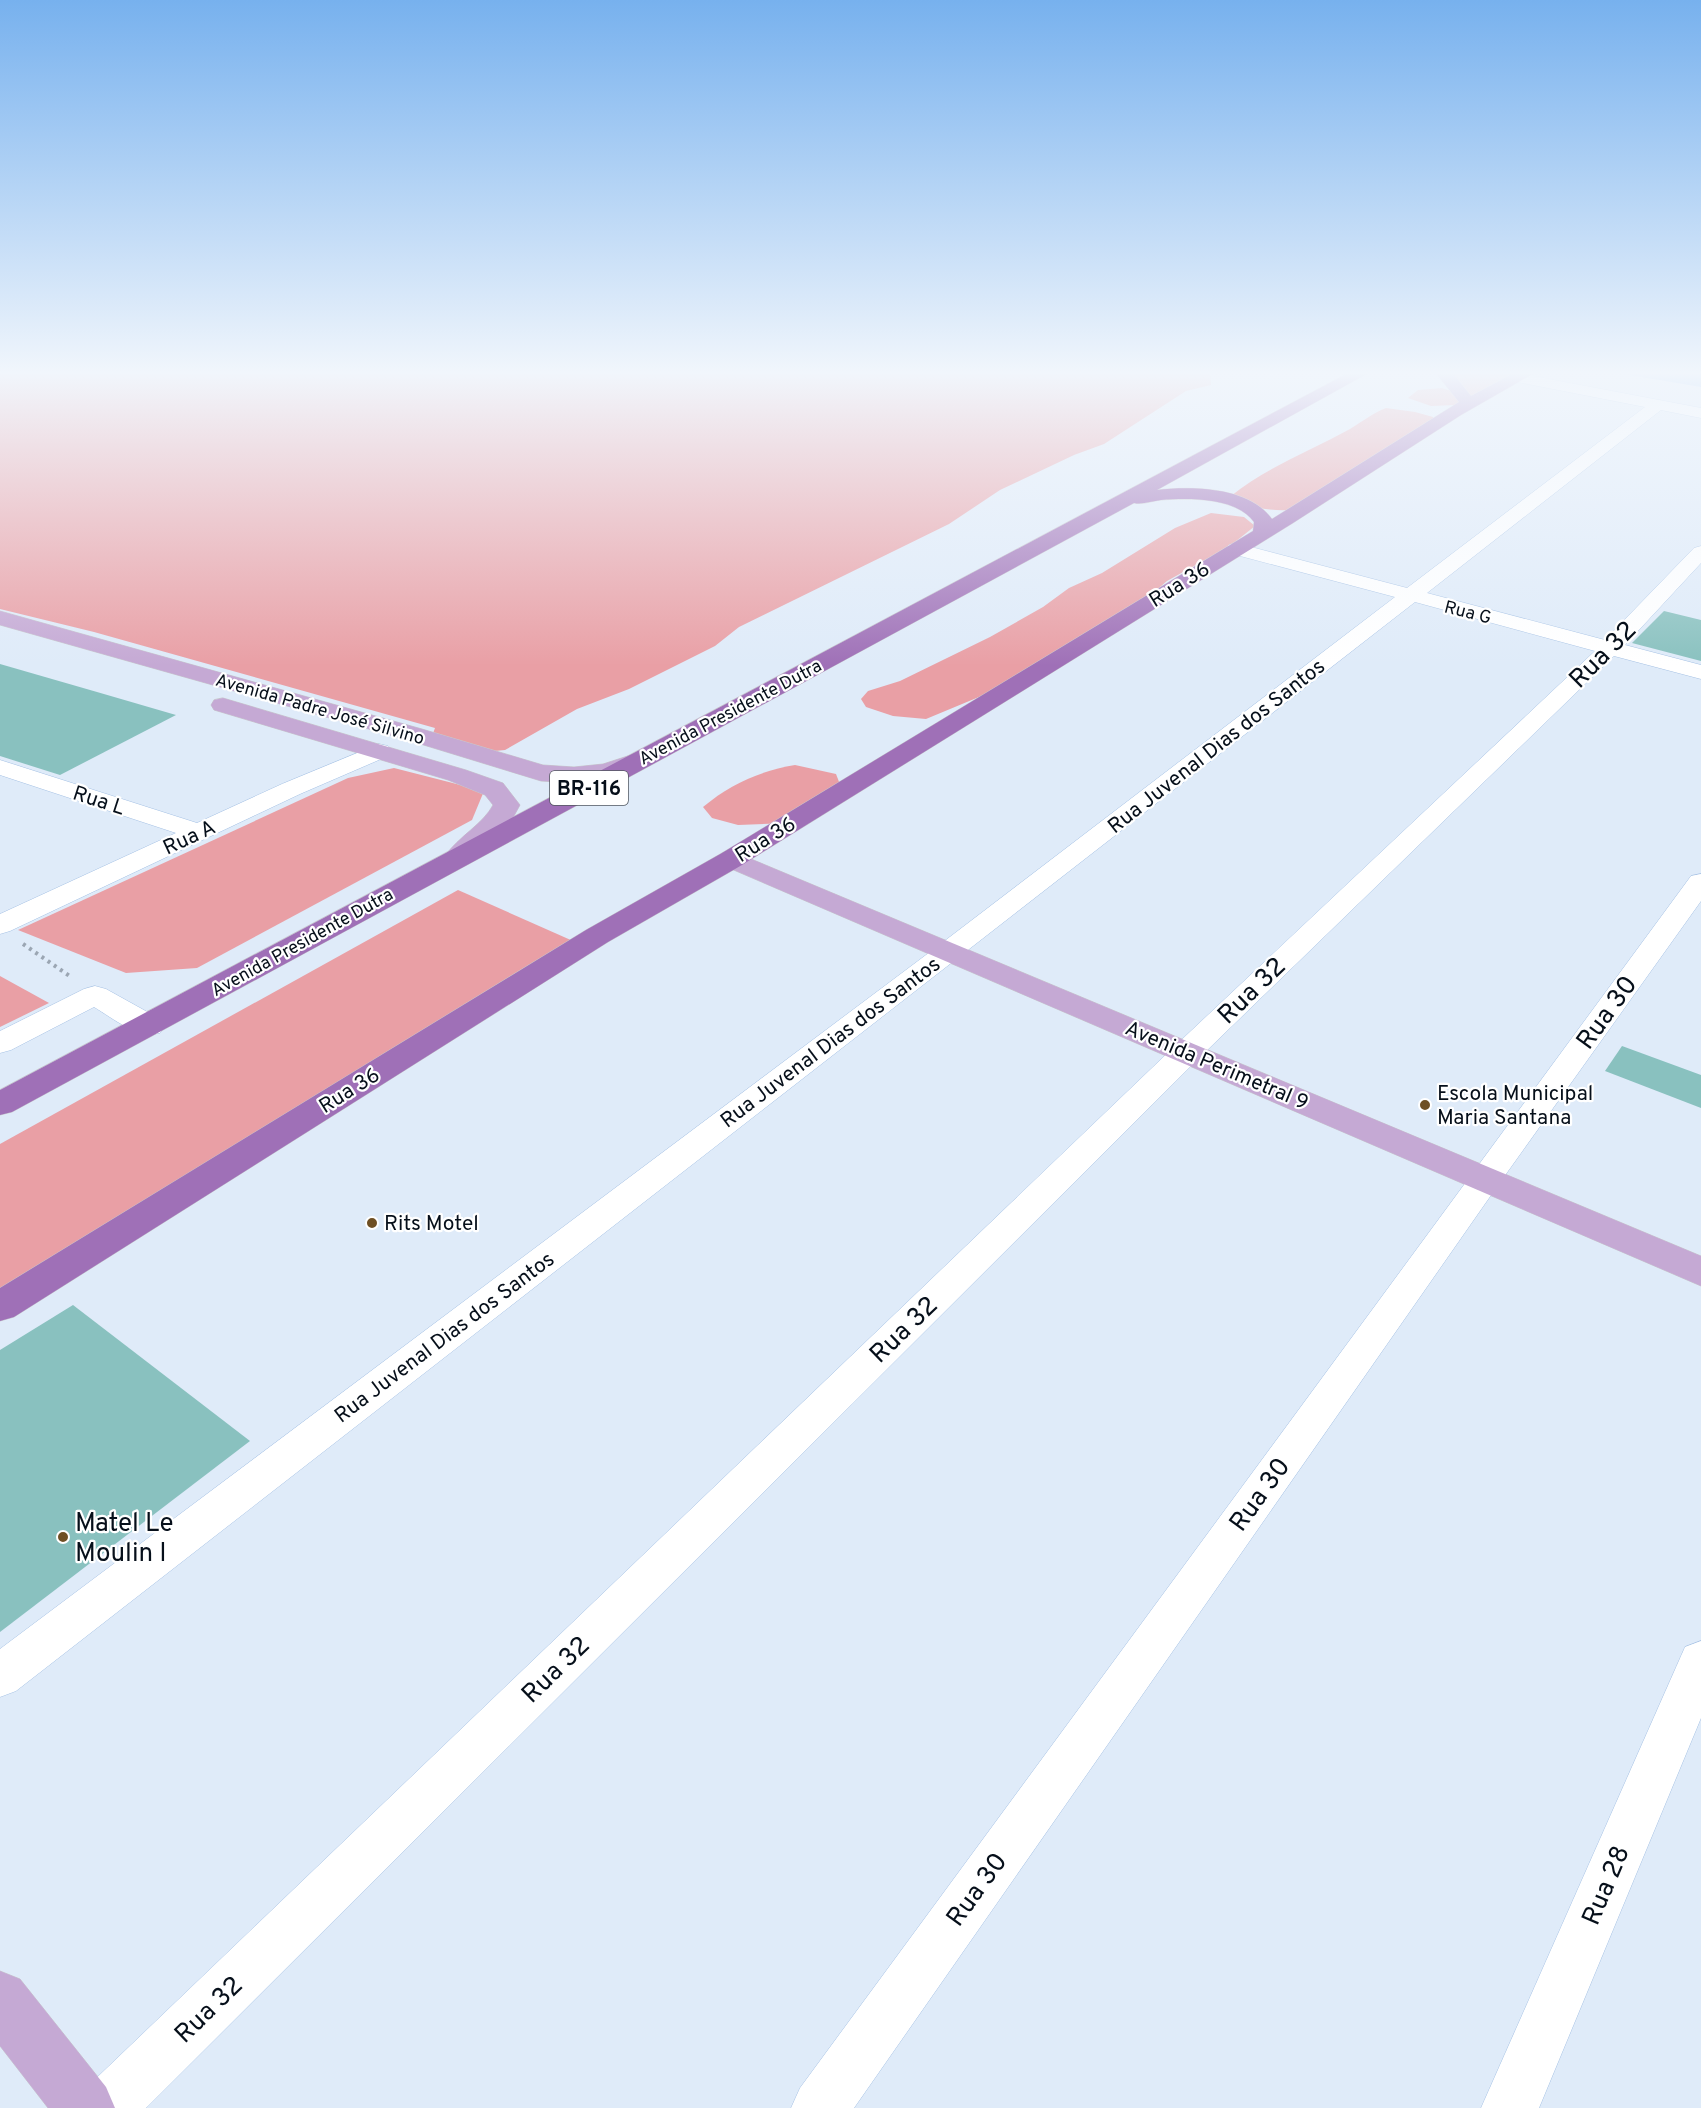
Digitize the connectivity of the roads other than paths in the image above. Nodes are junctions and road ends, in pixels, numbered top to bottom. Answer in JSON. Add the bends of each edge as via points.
{"nodes":[{"id":1,"x":1179,"y":469,"type":"edge"},
{"id":2,"x":1364,"y":469,"type":"edge"},
{"id":3,"x":1573,"y":469,"type":"edge"},
{"id":4,"x":1114,"y":505,"type":"junction"},
{"id":5,"x":1263,"y":533,"type":"junction"},
{"id":6,"x":1236,"y":549,"type":"junction"},
{"id":7,"x":1701,"y":552,"type":"edge"},
{"id":8,"x":1411,"y":597,"type":"junction"},
{"id":9,"x":0,"y":618,"type":"edge"},
{"id":10,"x":0,"y":640,"type":"edge"},
{"id":11,"x":1610,"y":648,"type":"junction"},
{"id":12,"x":1701,"y":672,"type":"edge"},
{"id":13,"x":125,"y":676,"type":"dead end"},
{"id":14,"x":204,"y":700,"type":"dead end"},
{"id":15,"x":379,"y":751,"type":"junction"},
{"id":16,"x":640,"y":760,"type":"junction"},
{"id":17,"x":0,"y":767,"type":"edge"},
{"id":18,"x":199,"y":832,"type":"junction"},
{"id":19,"x":459,"y":856,"type":"junction"},
{"id":20,"x":732,"y":859,"type":"junction"},
{"id":21,"x":1701,"y":882,"type":"edge"},
{"id":22,"x":10,"y":933,"type":"edge"},
{"id":23,"x":948,"y":952,"type":"junction"},
{"id":24,"x":148,"y":1026,"type":"junction"},
{"id":25,"x":0,"y":1043,"type":"edge"},
{"id":26,"x":1187,"y":1052,"type":"junction"},
{"id":27,"x":0,"y":1104,"type":"edge"},
{"id":28,"x":1484,"y":1180,"type":"junction"},
{"id":29,"x":1701,"y":1272,"type":"edge"},
{"id":30,"x":0,"y":1308,"type":"edge"},
{"id":31,"x":1701,"y":1662,"type":"edge"},
{"id":32,"x":0,"y":1676,"type":"edge"},
{"id":33,"x":0,"y":1999,"type":"edge"},
{"id":34,"x":85,"y":2108,"type":"edge"},
{"id":35,"x":106,"y":2108,"type":"edge"},
{"id":36,"x":820,"y":2108,"type":"edge"},
{"id":37,"x":1510,"y":2108,"type":"edge"}],
"edges":[{"from":1,"to":4,"type":"highway","name":"Avenida Presidente Dutra","number":"BR-116"},
{"from":2,"to":5,"type":"highway","name":"Rua 36"},
{"from":3,"to":8,"type":"street","name":"Rua Juvenal Dias dos Santos"},
{"from":4,"to":5,"type":"highway","via":[[1149,495],[1206,496],[1254,511],[1264,522]]},
{"from":4,"to":16,"type":"highway","name":"Avenida Presidente Dutra","number":"BR-116"},
{"from":5,"to":6,"type":"highway","name":"Rua 36"},
{"from":6,"to":8,"type":"street","name":"Rua G"},
{"from":6,"to":20,"type":"highway","name":"Rua 36"},
{"from":7,"to":11,"type":"street","name":"Rua 32"},
{"from":8,"to":11,"type":"street","name":"Rua G"},
{"from":8,"to":23,"type":"street","name":"Rua Juvenal Dias dos Santos"},
{"from":9,"to":16,"type":"main road","name":"Avenida Padre José Silvino","via":[[541,773],[574,775],[606,771]]},
{"from":10,"to":13,"type":"main road"},
{"from":11,"to":12,"type":"street","name":"Rua G"},
{"from":11,"to":26,"type":"street","name":"Rua 32"},
{"from":14,"to":15,"type":"main road","name":"Avenida Padre José Silvino"},
{"from":15,"to":18,"type":"street","name":"Rua A"},
{"from":15,"to":19,"type":"main road","name":"Avenida Padre José Silvino","via":[[494,789],[507,806],[500,819]]},
{"from":16,"to":19,"type":"highway","name":"Avenida Presidente Dutra","number":"BR-116"},
{"from":17,"to":18,"type":"street","name":"Rua L"},
{"from":18,"to":22,"type":"street","name":"Rua A"},
{"from":19,"to":24,"type":"highway","name":"Avenida Presidente Dutra","number":"BR-116"},
{"from":20,"to":23,"type":"main road","name":"Avenida Perimetral 9"},
{"from":20,"to":30,"type":"highway","name":"Rua 36","via":[[597,936]]},
{"from":21,"to":28,"type":"street","name":"Rua 30"},
{"from":23,"to":26,"type":"main road","name":"Avenida Perimetral 9"},
{"from":23,"to":32,"type":"street","name":"Rua Juvenal Dias dos Santos"},
{"from":24,"to":25,"type":"street","via":[[95,994]]},
{"from":24,"to":27,"type":"highway","name":"Avenida Presidente Dutra","number":"BR-116"},
{"from":26,"to":28,"type":"main road","name":"Avenida Perimetral 9"},
{"from":26,"to":35,"type":"street","name":"Rua 32"},
{"from":28,"to":29,"type":"main road","name":"Avenida Perimetral 9"},
{"from":28,"to":36,"type":"street","name":"Rua 30"},
{"from":31,"to":37,"type":"street","name":"Rua 28"},
{"from":33,"to":34,"type":"main road"}]}
